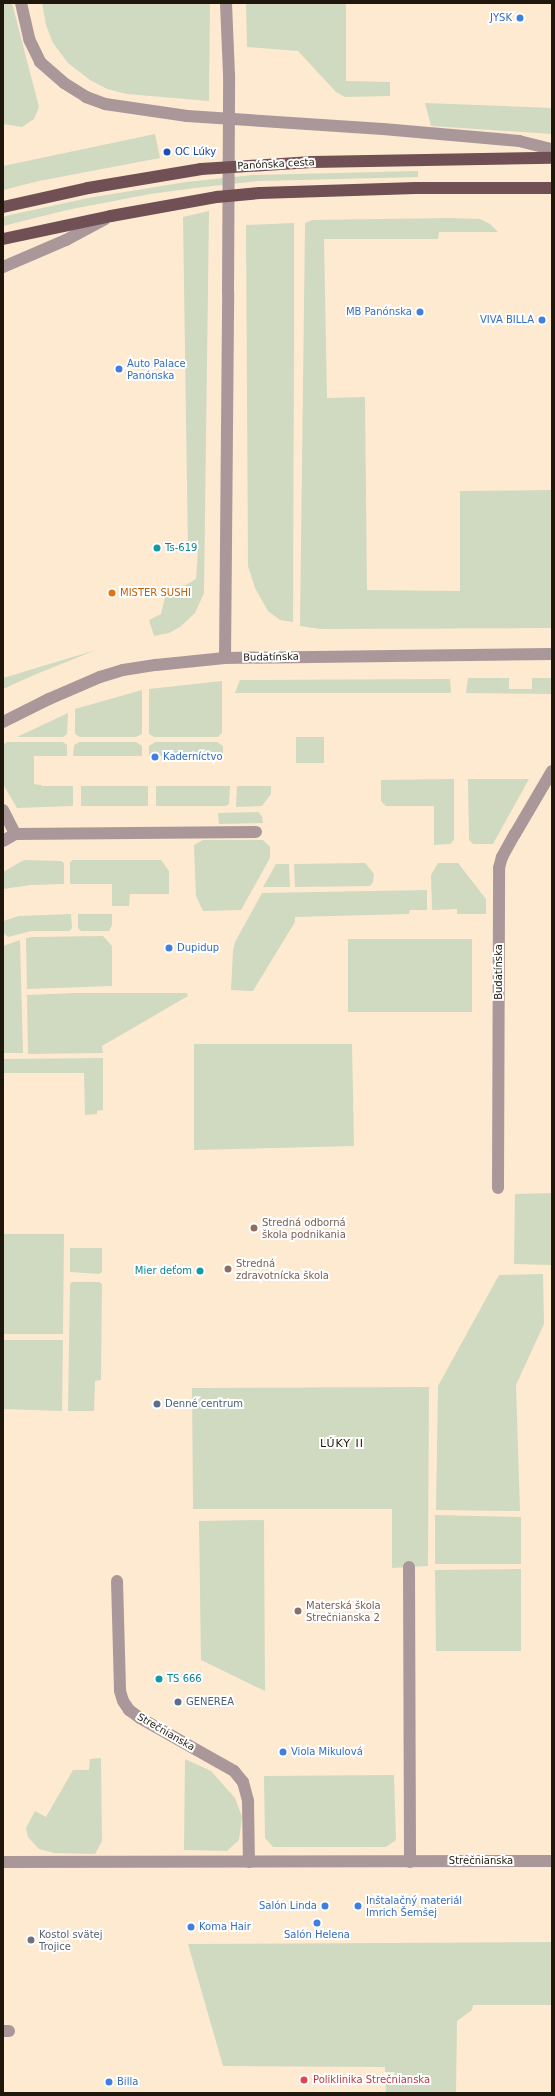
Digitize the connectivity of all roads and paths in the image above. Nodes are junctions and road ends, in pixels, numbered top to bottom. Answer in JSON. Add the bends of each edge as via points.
{"nodes":[{"id":1,"x":21,"y":3,"type":"edge"},
{"id":2,"x":226,"y":3,"type":"edge"},
{"id":3,"x":552,"y":149,"type":"edge"},
{"id":4,"x":552,"y":158,"type":"edge"},
{"id":5,"x":552,"y":188,"type":"edge"},
{"id":6,"x":3,"y":207,"type":"edge"},
{"id":7,"x":111,"y":216,"type":"junction"},
{"id":8,"x":3,"y":239,"type":"edge"},
{"id":9,"x":3,"y":267,"type":"edge"},
{"id":10,"x":552,"y":654,"type":"edge"},
{"id":11,"x":225,"y":658,"type":"junction"},
{"id":12,"x":3,"y":722,"type":"edge"},
{"id":13,"x":552,"y":771,"type":"edge"},
{"id":14,"x":3,"y":810,"type":"edge"},
{"id":15,"x":256,"y":832,"type":"dead end"},
{"id":16,"x":15,"y":834,"type":"junction"},
{"id":17,"x":3,"y":841,"type":"edge"},
{"id":18,"x":498,"y":1188,"type":"dead end"},
{"id":19,"x":409,"y":1567,"type":"dead end"},
{"id":20,"x":117,"y":1581,"type":"dead end"},
{"id":21,"x":552,"y":1861,"type":"edge"},
{"id":22,"x":3,"y":1862,"type":"edge"},
{"id":23,"x":249,"y":1862,"type":"junction"},
{"id":24,"x":410,"y":1862,"type":"junction"}],
"edges":[{"from":1,"to":3,"type":"street","via":[[29,39],[40,62],[64,83],[86,97],[105,104],[187,116],[382,128],[519,141]]},
{"from":2,"to":11,"type":"street","via":[[229,75]]},
{"from":4,"to":6,"type":"main road","name":"Panónska cesta","via":[[312,162],[208,169],[88,188]]},
{"from":5,"to":7,"type":"main road","via":[[416,188],[260,194],[217,197]]},
{"from":7,"to":8,"type":"main road"},
{"from":7,"to":9,"type":"street","via":[[66,240]]},
{"from":10,"to":11,"type":"street","name":"Budatínska"},
{"from":11,"to":12,"type":"street","name":"Budatínska","via":[[156,665],[112,673]]},
{"from":13,"to":18,"type":"street","name":"Budatínska","via":[[502,857],[499,868]]},
{"from":14,"to":16,"type":"street"},
{"from":15,"to":16,"type":"street"},
{"from":16,"to":17,"type":"street"},
{"from":19,"to":24,"type":"street"},
{"from":20,"to":23,"type":"street","name":"Strečnianska","via":[[120,1691],[123,1701],[129,1710],[140,1718],[234,1771],[244,1782],[248,1801]]},
{"from":21,"to":24,"type":"street","name":"Strečnianska"},
{"from":22,"to":23,"type":"street","name":"Strečnianska"},
{"from":23,"to":24,"type":"street","name":"Strečnianska"}]}
